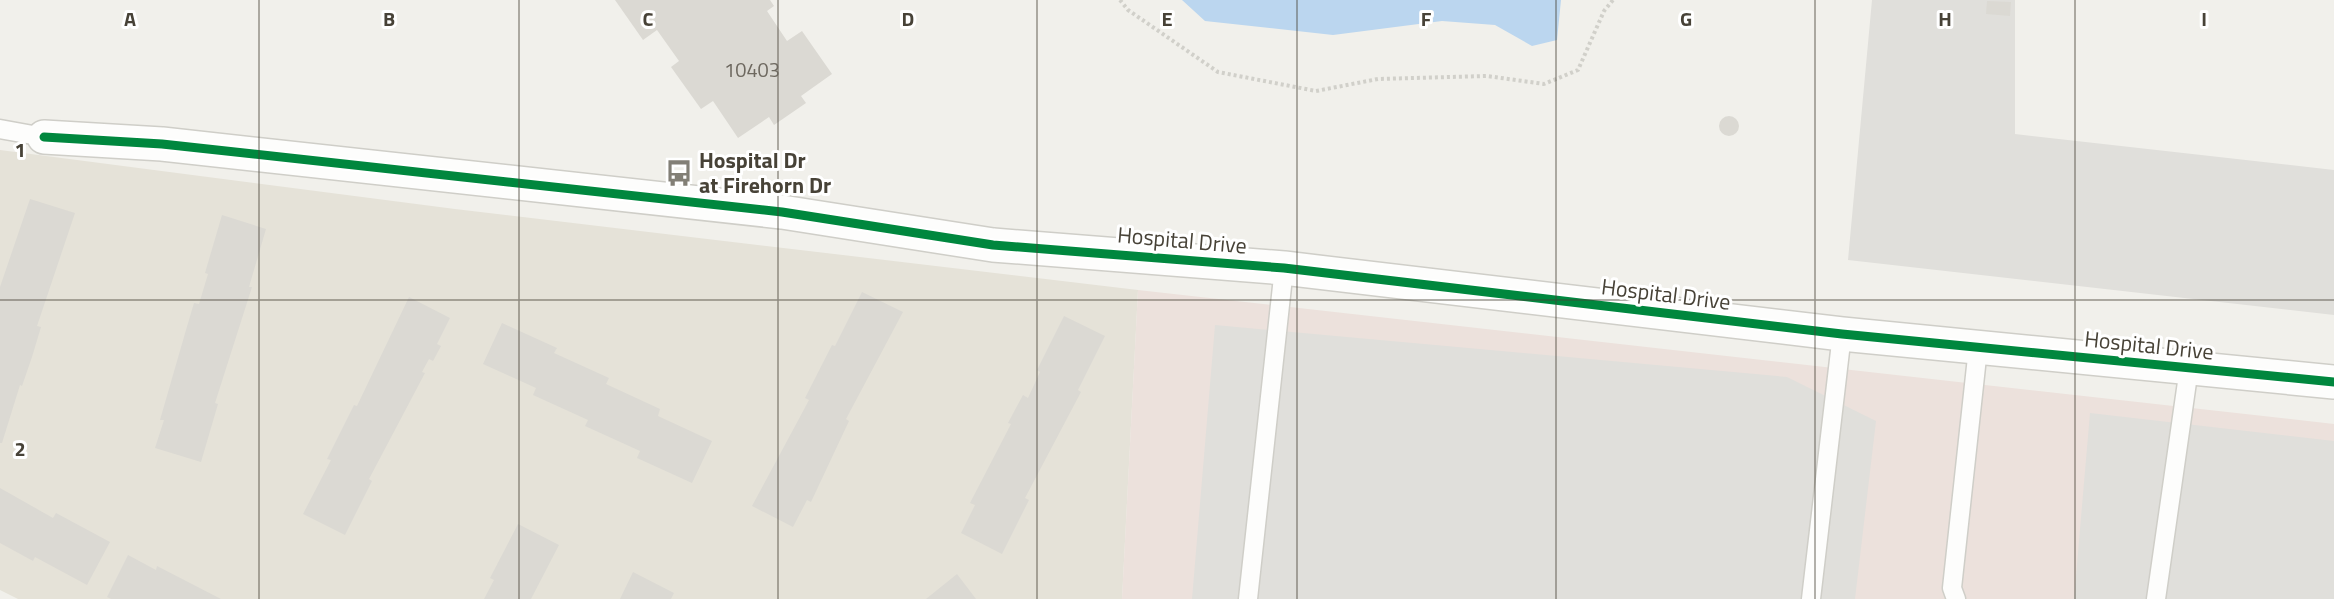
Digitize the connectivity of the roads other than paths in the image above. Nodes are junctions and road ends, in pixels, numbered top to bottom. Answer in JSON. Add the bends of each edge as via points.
{"nodes":[{"id":1,"x":0,"y":129,"type":"edge"},
{"id":2,"x":44,"y":137,"type":"joint"},
{"id":3,"x":1284,"y":268,"type":"junction"},
{"id":4,"x":1842,"y":334,"type":"junction"},
{"id":5,"x":1978,"y":348,"type":"junction"},
{"id":6,"x":2189,"y":368,"type":"junction"},
{"id":7,"x":2334,"y":382,"type":"edge"},
{"id":8,"x":1248,"y":599,"type":"edge"},
{"id":9,"x":1810,"y":599,"type":"edge"},
{"id":10,"x":1956,"y":599,"type":"edge"},
{"id":11,"x":2156,"y":599,"type":"edge"}],
"edges":[{"from":1,"to":2,"type":"lane"},
{"from":2,"to":3,"type":"street","name":"Hospital Drive","via":[[162,144],[782,212],[993,244]]},
{"from":3,"to":4,"type":"street","name":"Hospital Drive"},
{"from":3,"to":8,"type":"lane"},
{"from":4,"to":5,"type":"street","name":"Hospital Drive"},
{"from":4,"to":9,"type":"lane"},
{"from":5,"to":6,"type":"street","name":"Hospital Drive"},
{"from":5,"to":10,"type":"lane","via":[[1953,588]]},
{"from":6,"to":7,"type":"street","name":"Hospital Drive"},
{"from":6,"to":11,"type":"lane"}]}
